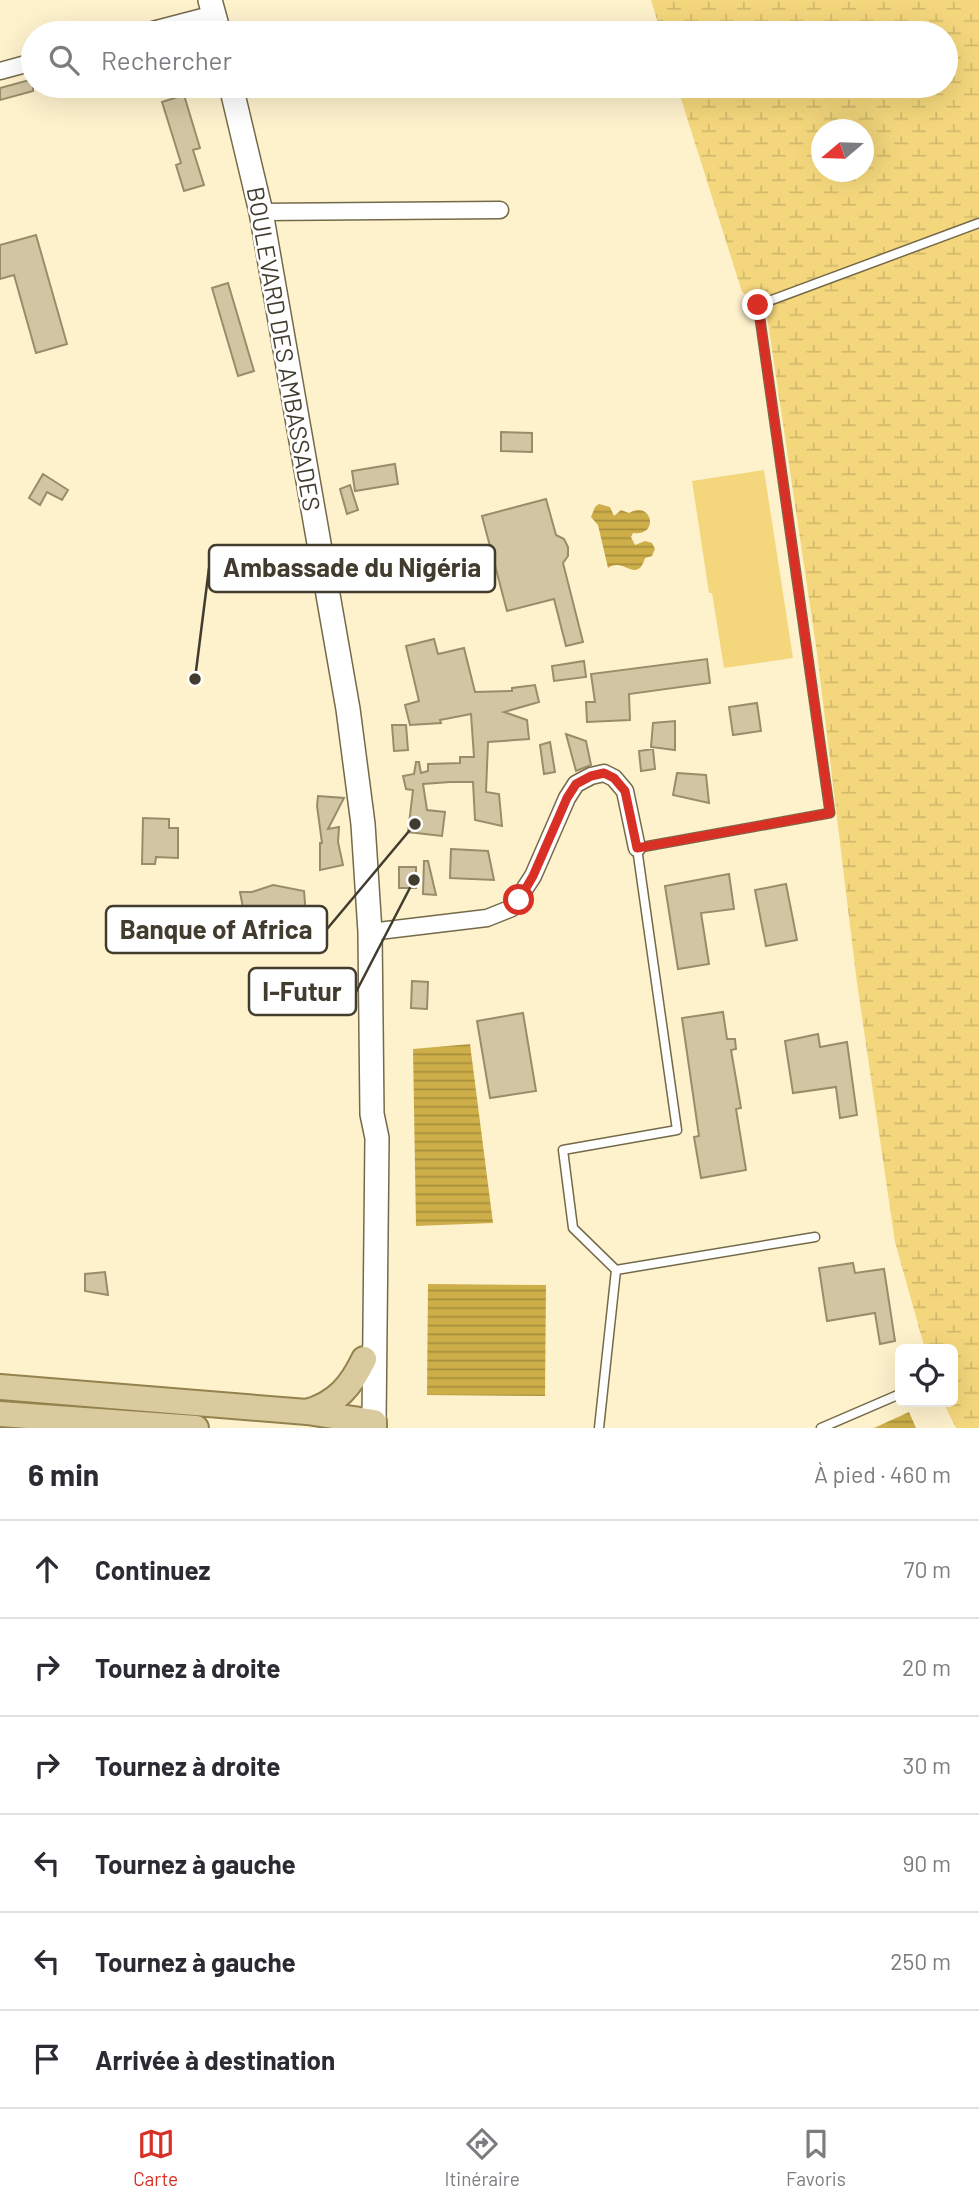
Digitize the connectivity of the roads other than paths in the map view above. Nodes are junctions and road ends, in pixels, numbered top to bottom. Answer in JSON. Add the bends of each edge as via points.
{"nodes":[{"id":1,"x":214,"y":16,"type":"edge"},
{"id":2,"x":193,"y":21,"type":"edge"},
{"id":3,"x":21,"y":65,"type":"edge"},
{"id":4,"x":0,"y":71,"type":"edge"},
{"id":5,"x":235,"y":98,"type":"edge"},
{"id":6,"x":500,"y":210,"type":"dead end"},
{"id":7,"x":261,"y":212,"type":"junction"},
{"id":8,"x":979,"y":223,"type":"edge"},
{"id":9,"x":637,"y":848,"type":"junction"},
{"id":10,"x":370,"y":932,"type":"junction"},
{"id":11,"x":372,"y":1114,"type":"junction"},
{"id":12,"x":815,"y":1237,"type":"dead end"},
{"id":13,"x":616,"y":1270,"type":"junction"},
{"id":14,"x":364,"y":1359,"type":"junction"},
{"id":15,"x":0,"y":1387,"type":"edge"},
{"id":16,"x":895,"y":1396,"type":"edge"},
{"id":17,"x":307,"y":1412,"type":"junction"},
{"id":18,"x":0,"y":1414,"type":"edge"},
{"id":19,"x":367,"y":1424,"type":"edge"},
{"id":20,"x":196,"y":1428,"type":"edge"},
{"id":21,"x":599,"y":1428,"type":"edge"},
{"id":22,"x":821,"y":1428,"type":"edge"}],
"edges":[{"from":1,"to":2,"type":"street"},
{"from":3,"to":4,"type":"street"},
{"from":5,"to":7,"type":"main road","name":"BOULEVARD DES AMBASSADES"},
{"from":6,"to":7,"type":"street"},
{"from":7,"to":10,"type":"main road","name":"BOULEVARD DES AMBASSADES","via":[[348,709],[363,824]]},
{"from":8,"to":9,"type":"lane","via":[[758,305],[830,813]]},
{"from":9,"to":10,"type":"street","via":[[625,791],[604,773],[591,776],[576,784],[567,798],[533,876],[512,908],[487,918]]},
{"from":9,"to":13,"type":"lane","via":[[677,1130],[562,1150],[573,1228]]},
{"from":10,"to":11,"type":"main road","name":"BOULEVARD DES AMBASSADES"},
{"from":11,"to":14,"type":"main road","name":"BOULEVARD DES AMBASSADES","via":[[363,1137]]},
{"from":11,"to":19,"type":"main road","name":"BOULEVARD DES AMBASSADES","via":[[377,1138]]},
{"from":12,"to":13,"type":"lane"},
{"from":13,"to":21,"type":"lane"},
{"from":14,"to":17,"type":"main road","via":[[347,1390],[329,1404]]},
{"from":14,"to":19,"type":"main road","name":"BOULEVARD DES AMBASSADES"},
{"from":15,"to":17,"type":"main road"},
{"from":16,"to":22,"type":"lane"},
{"from":17,"to":19,"type":"main road"},
{"from":18,"to":20,"type":"main road"}]}
